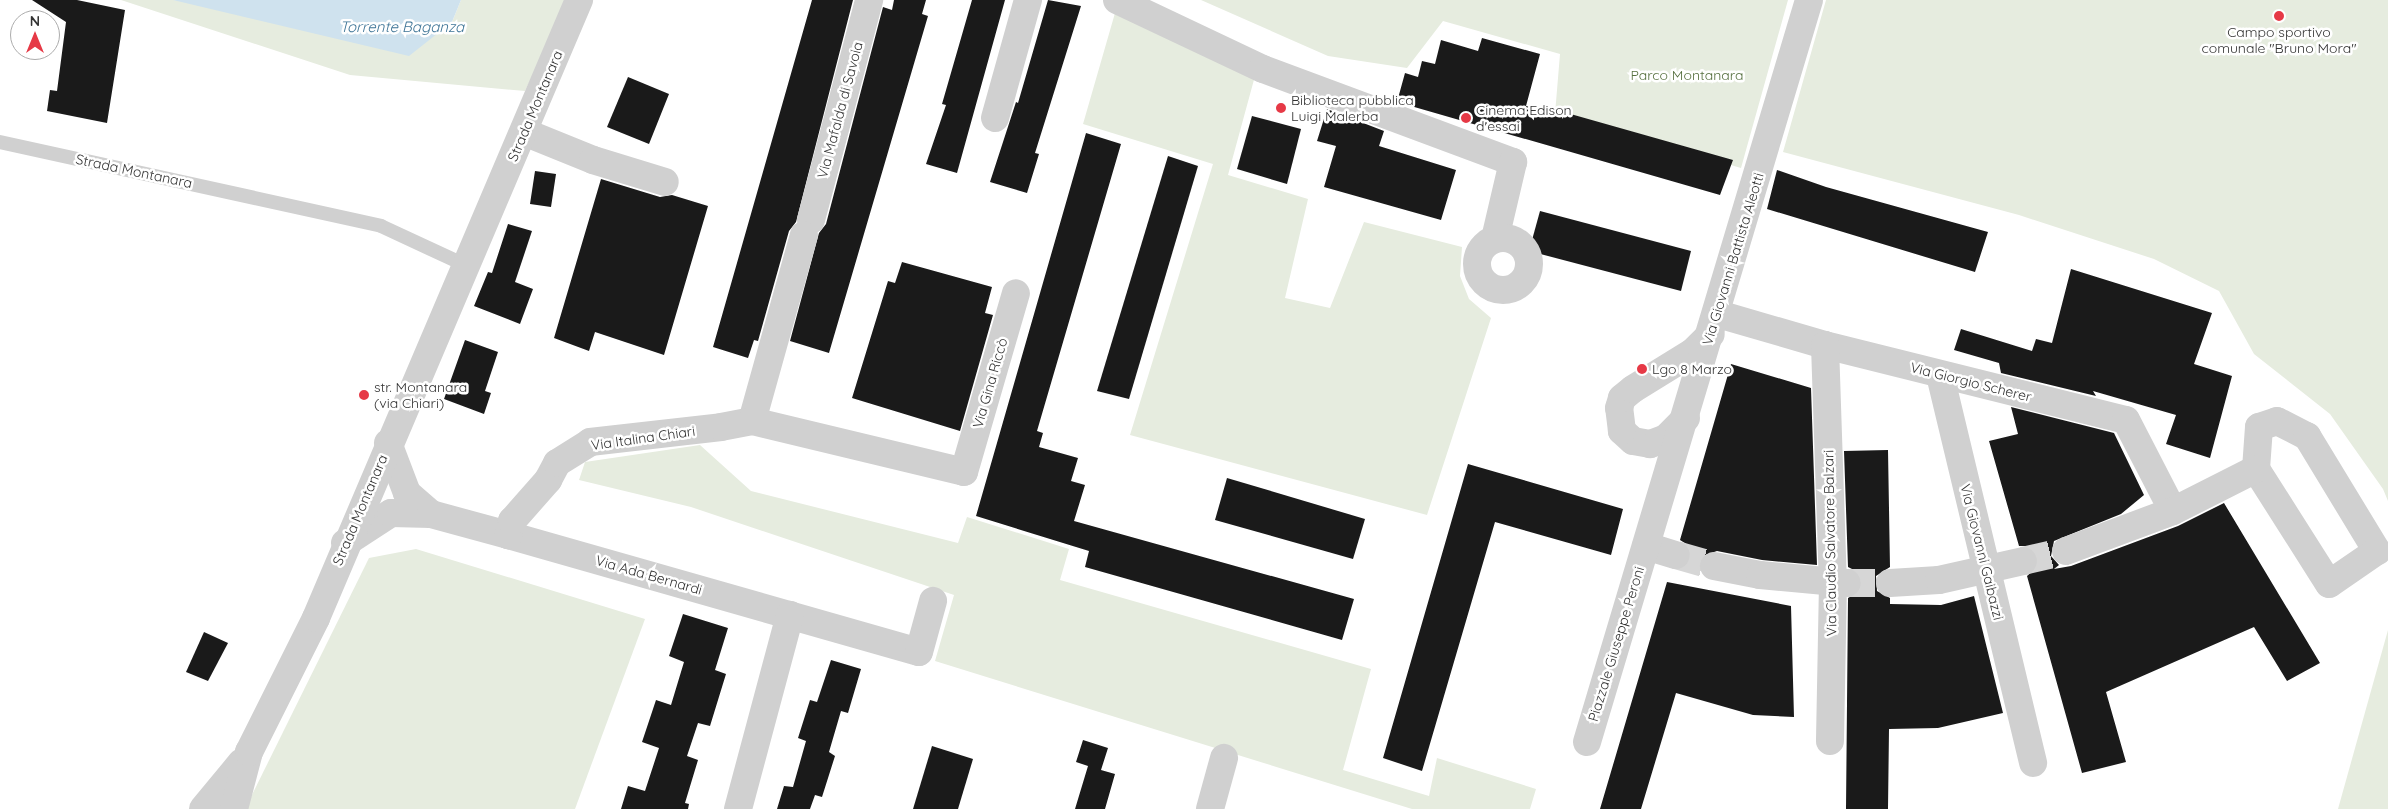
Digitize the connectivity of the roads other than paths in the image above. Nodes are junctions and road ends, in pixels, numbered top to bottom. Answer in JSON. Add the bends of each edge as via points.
{"nodes":[{"id":1,"x":579,"y":0,"type":"edge"},
{"id":2,"x":869,"y":0,"type":"edge"},
{"id":3,"x":1028,"y":0,"type":"edge"},
{"id":4,"x":1117,"y":0,"type":"edge"},
{"id":5,"x":1809,"y":0,"type":"edge"},
{"id":6,"x":995,"y":118,"type":"dead end"},
{"id":7,"x":524,"y":132,"type":"junction"},
{"id":8,"x":0,"y":142,"type":"edge"},
{"id":9,"x":665,"y":182,"type":"dead end"},
{"id":10,"x":1495,"y":239,"type":"dead end"},
{"id":11,"x":467,"y":266,"type":"junction"},
{"id":12,"x":1016,"y":293,"type":"dead end"},
{"id":13,"x":1714,"y":324,"type":"junction"},
{"id":14,"x":1825,"y":345,"type":"junction"},
{"id":15,"x":1940,"y":375,"type":"junction"},
{"id":16,"x":1686,"y":418,"type":"junction"},
{"id":17,"x":752,"y":421,"type":"junction"},
{"id":18,"x":388,"y":443,"type":"junction"},
{"id":19,"x":2256,"y":469,"type":"junction"},
{"id":20,"x":964,"y":472,"type":"joint"},
{"id":21,"x":368,"y":490,"type":"junction"},
{"id":22,"x":399,"y":503,"type":"junction"},
{"id":23,"x":2173,"y":511,"type":"junction"},
{"id":24,"x":508,"y":535,"type":"junction"},
{"id":25,"x":345,"y":542,"type":"junction"},
{"id":26,"x":1646,"y":546,"type":"junction"},
{"id":27,"x":2066,"y":551,"type":"tunnel mouth"},
{"id":28,"x":1676,"y":555,"type":"tunnel mouth"},
{"id":29,"x":2023,"y":561,"type":"tunnel mouth"},
{"id":30,"x":1714,"y":566,"type":"tunnel mouth"},
{"id":31,"x":1986,"y":569,"type":"junction"},
{"id":32,"x":1840,"y":583,"type":"junction"},
{"id":33,"x":1890,"y":583,"type":"tunnel mouth"},
{"id":34,"x":933,"y":601,"type":"dead end"},
{"id":35,"x":790,"y":615,"type":"junction"},
{"id":36,"x":1830,"y":741,"type":"dead end"},
{"id":37,"x":1587,"y":742,"type":"dead end"},
{"id":38,"x":249,"y":752,"type":"junction"},
{"id":39,"x":1224,"y":758,"type":"dead end"},
{"id":40,"x":2033,"y":763,"type":"dead end"},
{"id":41,"x":203,"y":809,"type":"edge"},
{"id":42,"x":234,"y":809,"type":"edge"},
{"id":43,"x":738,"y":809,"type":"edge"},
{"id":44,"x":1210,"y":809,"type":"edge"}],
"edges":[{"from":1,"to":7,"type":"street","name":"Strada Montanara"},
{"from":2,"to":17,"type":"street","name":"Via Mafalda di Savoia"},
{"from":3,"to":6,"type":"street"},
{"from":4,"to":10,"type":"street","via":[[1264,69],[1513,162]]},
{"from":5,"to":13,"type":"street","name":"Via Giovanni Battista Aleotti"},
{"from":7,"to":9,"type":"street","via":[[593,160]]},
{"from":7,"to":11,"type":"street","name":"Strada Montanara"},
{"from":8,"to":11,"type":"lane","name":"Strada Montanara","via":[[381,226]]},
{"from":11,"to":18,"type":"street","name":"Strada Montanara"},
{"from":12,"to":20,"type":"street","name":"Via Gina Riccò"},
{"from":13,"to":14,"type":"street","name":"Via Giorgio Scherer"},
{"from":13,"to":16,"type":"street","name":"Via Giovanni Battista Aleotti"},
{"from":13,"to":16,"type":"street","via":[[1693,352],[1632,389],[1622,398],[1619,408],[1622,431],[1633,441],[1650,444],[1666,438]]},
{"from":14,"to":15,"type":"street","name":"Via Giorgio Scherer"},
{"from":14,"to":32,"type":"street","name":"Via Claudio Salvatore Balzari"},
{"from":15,"to":23,"type":"street","name":"Via Giorgio Scherer","via":[[2126,420]]},
{"from":15,"to":31,"type":"street","name":"Via Giovanni Gaibazzi"},
{"from":16,"to":26,"type":"street","name":"Via Giovanni Battista Aleotti"},
{"from":17,"to":20,"type":"street","name":"Via Italina Chiari"},
{"from":17,"to":24,"type":"street","name":"Via Italina Chiari","via":[[721,428],[590,442],[558,463],[548,480],[512,521]]},
{"from":18,"to":21,"type":"street","name":"Strada Montanara"},
{"from":18,"to":22,"type":"street"},
{"from":19,"to":19,"type":"street","via":[[2329,584],[2377,551],[2308,436],[2277,421],[2259,427]]},
{"from":19,"to":23,"type":"street"},
{"from":21,"to":22,"type":"street"},
{"from":21,"to":25,"type":"street","name":"Strada Montanara"},
{"from":22,"to":24,"type":"street"},
{"from":22,"to":25,"type":"street"},
{"from":23,"to":27,"type":"street"},
{"from":24,"to":35,"type":"street","name":"Via Ada Bernardi"},
{"from":25,"to":38,"type":"street","name":"Strada Montanara","via":[[316,618]]},
{"from":26,"to":28,"type":"street"},
{"from":26,"to":37,"type":"street","name":"Piazzale Giuseppe Peroni"},
{"from":29,"to":31,"type":"street"},
{"from":30,"to":32,"type":"street","via":[[1760,576]]},
{"from":31,"to":33,"type":"street","via":[[1940,580]]},
{"from":31,"to":40,"type":"street","name":"Via Giovanni Gaibazzi"},
{"from":32,"to":36,"type":"street","name":"Via Claudio Salvatore Balzari"},
{"from":34,"to":35,"type":"street","name":"Via Ada Bernardi","via":[[920,652]]},
{"from":35,"to":43,"type":"street"},
{"from":38,"to":41,"type":"street","name":"Strada Montanara"},
{"from":38,"to":42,"type":"street","name":"Strada Montanara"},
{"from":39,"to":44,"type":"street"}]}
